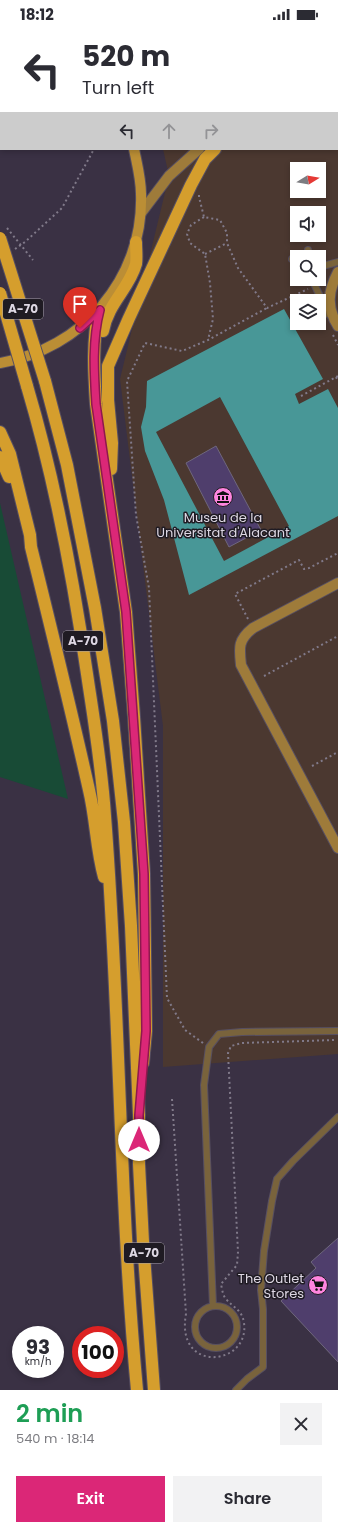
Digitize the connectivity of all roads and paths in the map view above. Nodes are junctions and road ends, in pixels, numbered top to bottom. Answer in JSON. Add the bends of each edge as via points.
{"nodes":[{"id":1,"x":93,"y":150,"type":"edge"},
{"id":2,"x":134,"y":150,"type":"edge"},
{"id":3,"x":198,"y":150,"type":"edge"},
{"id":4,"x":215,"y":150,"type":"edge"},
{"id":5,"x":198,"y":197,"type":"dead end"},
{"id":6,"x":141,"y":213,"type":"junction"},
{"id":7,"x":204,"y":217,"type":"junction"},
{"id":8,"x":7,"y":228,"type":"dead end"},
{"id":9,"x":0,"y":238,"type":"edge"},
{"id":10,"x":25,"y":242,"type":"dead end"},
{"id":11,"x":136,"y":242,"type":"junction"},
{"id":12,"x":227,"y":243,"type":"junction"},
{"id":13,"x":205,"y":254,"type":"junction"},
{"id":14,"x":33,"y":260,"type":"dead end"},
{"id":15,"x":338,"y":262,"type":"edge"},
{"id":16,"x":326,"y":265,"type":"edge"},
{"id":17,"x":338,"y":272,"type":"edge"},
{"id":18,"x":315,"y":286,"type":"edge"},
{"id":19,"x":308,"y":289,"type":"dead end"},
{"id":20,"x":0,"y":294,"type":"edge"},
{"id":21,"x":267,"y":308,"type":"junction"},
{"id":22,"x":100,"y":310,"type":"junction"},
{"id":23,"x":336,"y":324,"type":"edge"},
{"id":24,"x":208,"y":340,"type":"junction"},
{"id":25,"x":0,"y":363,"type":"edge"},
{"id":26,"x":337,"y":377,"type":"edge"},
{"id":27,"x":338,"y":381,"type":"edge"},
{"id":28,"x":301,"y":396,"type":"dead end"},
{"id":29,"x":0,"y":432,"type":"edge"},
{"id":30,"x":0,"y":456,"type":"edge"},
{"id":31,"x":110,"y":496,"type":"junction"},
{"id":32,"x":31,"y":547,"type":"junction"},
{"id":33,"x":338,"y":553,"type":"edge"},
{"id":34,"x":338,"y":583,"type":"edge"},
{"id":35,"x":249,"y":622,"type":"dead end"},
{"id":36,"x":338,"y":636,"type":"edge"},
{"id":37,"x":264,"y":676,"type":"dead end"},
{"id":38,"x":338,"y":752,"type":"edge"},
{"id":39,"x":312,"y":766,"type":"dead end"},
{"id":40,"x":338,"y":848,"type":"edge"},
{"id":41,"x":111,"y":901,"type":"junction"},
{"id":42,"x":338,"y":1031,"type":"edge"},
{"id":43,"x":338,"y":1040,"type":"edge"},
{"id":44,"x":209,"y":1047,"type":"junction"},
{"id":45,"x":172,"y":1099,"type":"dead end"},
{"id":46,"x":139,"y":1115,"type":"junction"},
{"id":47,"x":338,"y":1117,"type":"edge"},
{"id":48,"x":213,"y":1306,"type":"junction"},
{"id":49,"x":137,"y":1390,"type":"edge"},
{"id":50,"x":154,"y":1390,"type":"edge"},
{"id":51,"x":236,"y":1390,"type":"edge"}],
"edges":[{"from":1,"to":10,"type":"path","via":[[62,208]]},
{"from":2,"to":6,"type":"main road","via":[[139,171]]},
{"from":3,"to":6,"type":"street","via":[[169,176]]},
{"from":4,"to":31,"type":"highway","via":[[205,159],[191,185],[108,366],[112,444]]},
{"from":5,"to":7,"type":"path"},
{"from":6,"to":11,"type":"main road"},
{"from":7,"to":12,"type":"path","via":[[220,220],[227,233]]},
{"from":7,"to":13,"type":"path","via":[[191,225],[187,234],[190,244]]},
{"from":8,"to":14,"type":"path"},
{"from":9,"to":46,"type":"highway","number":"A-70","bridge":true,"via":[[45,380],[67,465],[95,608],[113,722],[124,822]]},
{"from":11,"to":22,"type":"main road","via":[[117,286]]},
{"from":11,"to":31,"type":"highway","via":[[136,263],[126,286],[105,320],[101,340],[101,402]]},
{"from":12,"to":13,"type":"path"},
{"from":12,"to":21,"type":"path","via":[[238,268]]},
{"from":13,"to":24,"type":"path","via":[[214,319]]},
{"from":15,"to":16,"type":"lane"},
{"from":17,"to":23,"type":"street","via":[[330,290],[329,303]]},
{"from":18,"to":23,"type":"lane","via":[[328,314]]},
{"from":19,"to":21,"type":"path"},
{"from":20,"to":41,"type":"highway","number":"A-70","bridge":true,"via":[[37,420],[57,505],[80,624],[99,754]]},
{"from":21,"to":24,"type":"path"},
{"from":22,"to":25,"type":"main road","via":[[80,328],[48,349]]},
{"from":22,"to":31,"type":"highway","via":[[96,325],[94,373],[96,404]]},
{"from":24,"to":44,"type":"path","via":[[182,351],[145,343],[127,381],[136,515],[149,588],[167,998],[185,1030]]},
{"from":26,"to":27,"type":"path"},
{"from":26,"to":28,"type":"path"},
{"from":29,"to":32,"type":"highway","via":[[10,454]]},
{"from":30,"to":32,"type":"highway","via":[[10,480],[25,536]]},
{"from":31,"to":46,"type":"highway","via":[[126,612],[144,874],[146,1031]]},
{"from":32,"to":41,"type":"highway","via":[[67,689],[91,796],[100,860]]},
{"from":33,"to":35,"type":"path","via":[[309,568],[304,568],[299,560],[235,594]]},
{"from":34,"to":40,"type":"street","via":[[253,628],[245,634],[239,649],[241,665]]},
{"from":36,"to":37,"type":"path"},
{"from":38,"to":39,"type":"path"},
{"from":41,"to":49,"type":"highway","number":"A-70","via":[[125,1231]]},
{"from":42,"to":44,"type":"lane","via":[[219,1034]]},
{"from":43,"to":45,"type":"path","via":[[242,1043],[231,1046],[228,1053],[238,1252],[237,1265],[221,1284],[225,1298],[238,1309],[244,1322],[244,1332],[235,1348],[221,1357],[212,1357],[194,1350],[188,1342],[184,1326],[186,1314]]},
{"from":44,"to":48,"type":"lane","via":[[204,1085]]},
{"from":46,"to":50,"type":"highway","number":"A-70","via":[[143,1242]]},
{"from":47,"to":51,"type":"lane","via":[[277,1179],[264,1251],[261,1290],[264,1309],[263,1367]]},
{"from":48,"to":48,"type":"lane","via":[[199,1315],[196,1331],[203,1343],[219,1348],[225,1346],[236,1335],[237,1325],[228,1310],[221,1306]]}]}
